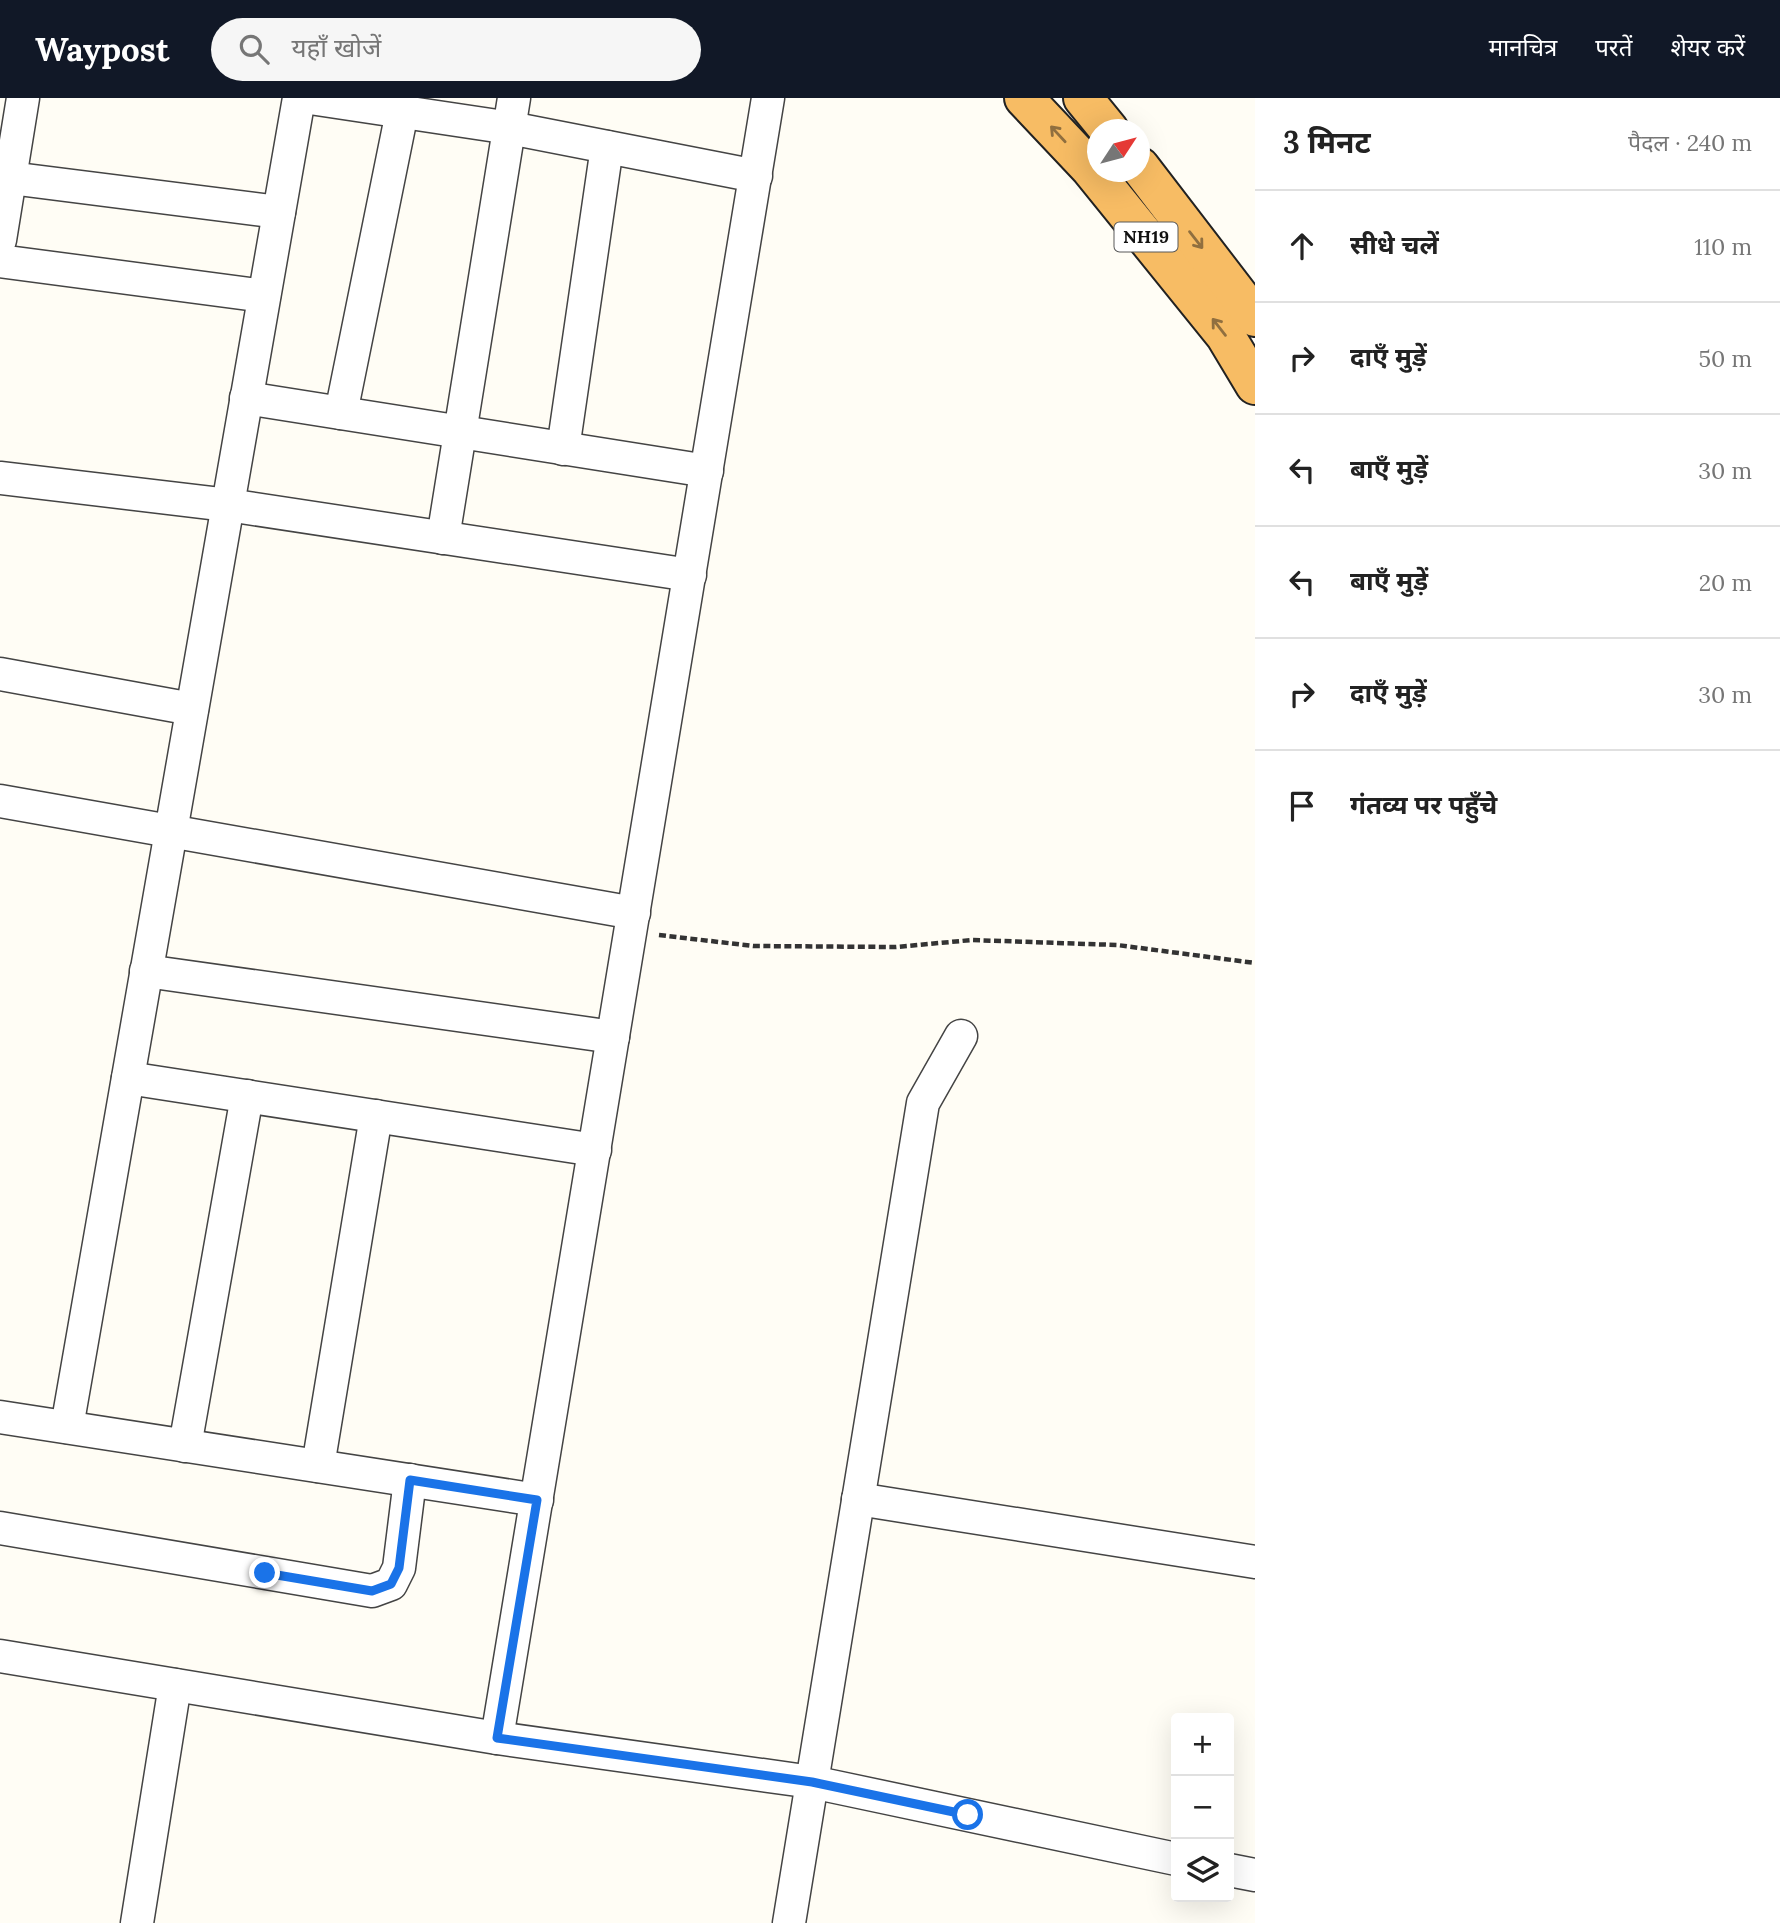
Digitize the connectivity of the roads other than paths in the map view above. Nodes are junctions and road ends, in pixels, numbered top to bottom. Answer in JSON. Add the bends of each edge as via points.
{"nodes":[{"id":1,"x":23,"y":98,"type":"edge"},
{"id":2,"x":299,"y":98,"type":"edge"},
{"id":3,"x":310,"y":98,"type":"edge"},
{"id":4,"x":768,"y":98,"type":"edge"},
{"id":5,"x":1024,"y":98,"type":"edge"},
{"id":6,"x":1083,"y":98,"type":"edge"},
{"id":7,"x":402,"y":112,"type":"junction"},
{"id":8,"x":512,"y":113,"type":"edge"},
{"id":9,"x":1101,"y":119,"type":"edge"},
{"id":10,"x":607,"y":147,"type":"junction"},
{"id":11,"x":755,"y":176,"type":"junction"},
{"id":12,"x":10,"y":178,"type":"junction"},
{"id":13,"x":1150,"y":181,"type":"edge"},
{"id":14,"x":278,"y":212,"type":"junction"},
{"id":15,"x":0,"y":240,"type":"edge"},
{"id":16,"x":0,"y":261,"type":"edge"},
{"id":17,"x":264,"y":296,"type":"junction"},
{"id":18,"x":1255,"y":317,"type":"edge"},
{"id":19,"x":1255,"y":385,"type":"edge"},
{"id":20,"x":246,"y":398,"type":"junction"},
{"id":21,"x":341,"y":413,"type":"junction"},
{"id":22,"x":460,"y":432,"type":"junction"},
{"id":23,"x":563,"y":449,"type":"junction"},
{"id":24,"x":707,"y":471,"type":"junction"},
{"id":25,"x":0,"y":478,"type":"edge"},
{"id":26,"x":228,"y":505,"type":"junction"},
{"id":27,"x":443,"y":538,"type":"junction"},
{"id":28,"x":690,"y":575,"type":"junction"},
{"id":29,"x":0,"y":674,"type":"edge"},
{"id":30,"x":192,"y":709,"type":"junction"},
{"id":31,"x":0,"y":801,"type":"edge"},
{"id":32,"x":171,"y":830,"type":"junction"},
{"id":33,"x":632,"y":923,"type":"junction"},
{"id":34,"x":146,"y":971,"type":"junction"},
{"id":35,"x":961,"y":1036,"type":"dead end"},
{"id":36,"x":613,"y":1037,"type":"junction"},
{"id":37,"x":128,"y":1078,"type":"junction"},
{"id":38,"x":247,"y":1096,"type":"junction"},
{"id":39,"x":376,"y":1116,"type":"junction"},
{"id":40,"x":594,"y":1150,"type":"junction"},
{"id":41,"x":0,"y":1417,"type":"edge"},
{"id":42,"x":67,"y":1427,"type":"junction"},
{"id":43,"x":185,"y":1446,"type":"junction"},
{"id":44,"x":318,"y":1466,"type":"junction"},
{"id":45,"x":410,"y":1480,"type":"junction"},
{"id":46,"x":858,"y":1499,"type":"junction"},
{"id":47,"x":537,"y":1500,"type":"junction"},
{"id":48,"x":0,"y":1528,"type":"edge"},
{"id":49,"x":1255,"y":1562,"type":"edge"},
{"id":50,"x":0,"y":1656,"type":"edge"},
{"id":51,"x":175,"y":1685,"type":"junction"},
{"id":52,"x":497,"y":1738,"type":"junction"},
{"id":53,"x":812,"y":1782,"type":"junction"},
{"id":54,"x":1171,"y":1858,"type":"edge"},
{"id":55,"x":1234,"y":1871,"type":"edge"},
{"id":56,"x":1255,"y":1875,"type":"edge"},
{"id":57,"x":138,"y":1923,"type":"edge"},
{"id":58,"x":789,"y":1923,"type":"edge"}],
"edges":[{"from":1,"to":12,"type":"street"},
{"from":2,"to":14,"type":"street"},
{"from":3,"to":7,"type":"street"},
{"from":4,"to":11,"type":"street"},
{"from":19,"to":5,"type":"highway","number":"NH19","one_way":true,"via":[[1225,335],[1090,168]]},
{"from":6,"to":9,"type":"highway"},
{"from":7,"to":8,"type":"street"},
{"from":7,"to":21,"type":"street"},
{"from":8,"to":10,"type":"street"},
{"from":8,"to":22,"type":"street"},
{"from":10,"to":11,"type":"street"},
{"from":10,"to":23,"type":"street"},
{"from":11,"to":24,"type":"street"},
{"from":12,"to":14,"type":"street"},
{"from":12,"to":15,"type":"street"},
{"from":13,"to":18,"type":"highway","number":"NH19","one_way":true},
{"from":14,"to":17,"type":"street"},
{"from":16,"to":17,"type":"street"},
{"from":17,"to":20,"type":"street"},
{"from":20,"to":21,"type":"street"},
{"from":20,"to":26,"type":"street"},
{"from":21,"to":22,"type":"street"},
{"from":22,"to":23,"type":"street"},
{"from":22,"to":27,"type":"street"},
{"from":23,"to":24,"type":"street"},
{"from":24,"to":28,"type":"street"},
{"from":25,"to":26,"type":"street"},
{"from":26,"to":27,"type":"street"},
{"from":26,"to":30,"type":"street"},
{"from":27,"to":28,"type":"street"},
{"from":28,"to":33,"type":"street"},
{"from":29,"to":30,"type":"street"},
{"from":30,"to":32,"type":"street"},
{"from":31,"to":32,"type":"street"},
{"from":32,"to":33,"type":"street"},
{"from":32,"to":34,"type":"street"},
{"from":33,"to":36,"type":"street"},
{"from":34,"to":36,"type":"street"},
{"from":34,"to":37,"type":"street"},
{"from":35,"to":46,"type":"street","via":[[923,1103]]},
{"from":36,"to":40,"type":"street"},
{"from":37,"to":38,"type":"street"},
{"from":37,"to":42,"type":"street"},
{"from":38,"to":39,"type":"street"},
{"from":38,"to":43,"type":"street"},
{"from":39,"to":40,"type":"street"},
{"from":39,"to":44,"type":"street"},
{"from":40,"to":47,"type":"street"},
{"from":41,"to":42,"type":"street"},
{"from":42,"to":43,"type":"street"},
{"from":43,"to":44,"type":"street"},
{"from":44,"to":45,"type":"street"},
{"from":45,"to":47,"type":"street"},
{"from":45,"to":48,"type":"street","via":[[399,1568],[391,1584],[372,1591]]},
{"from":46,"to":49,"type":"street"},
{"from":46,"to":53,"type":"street"},
{"from":47,"to":52,"type":"street"},
{"from":50,"to":51,"type":"street"},
{"from":51,"to":52,"type":"street"},
{"from":51,"to":57,"type":"street"},
{"from":52,"to":53,"type":"street"},
{"from":53,"to":54,"type":"street"},
{"from":53,"to":58,"type":"street"},
{"from":55,"to":56,"type":"street"}]}
